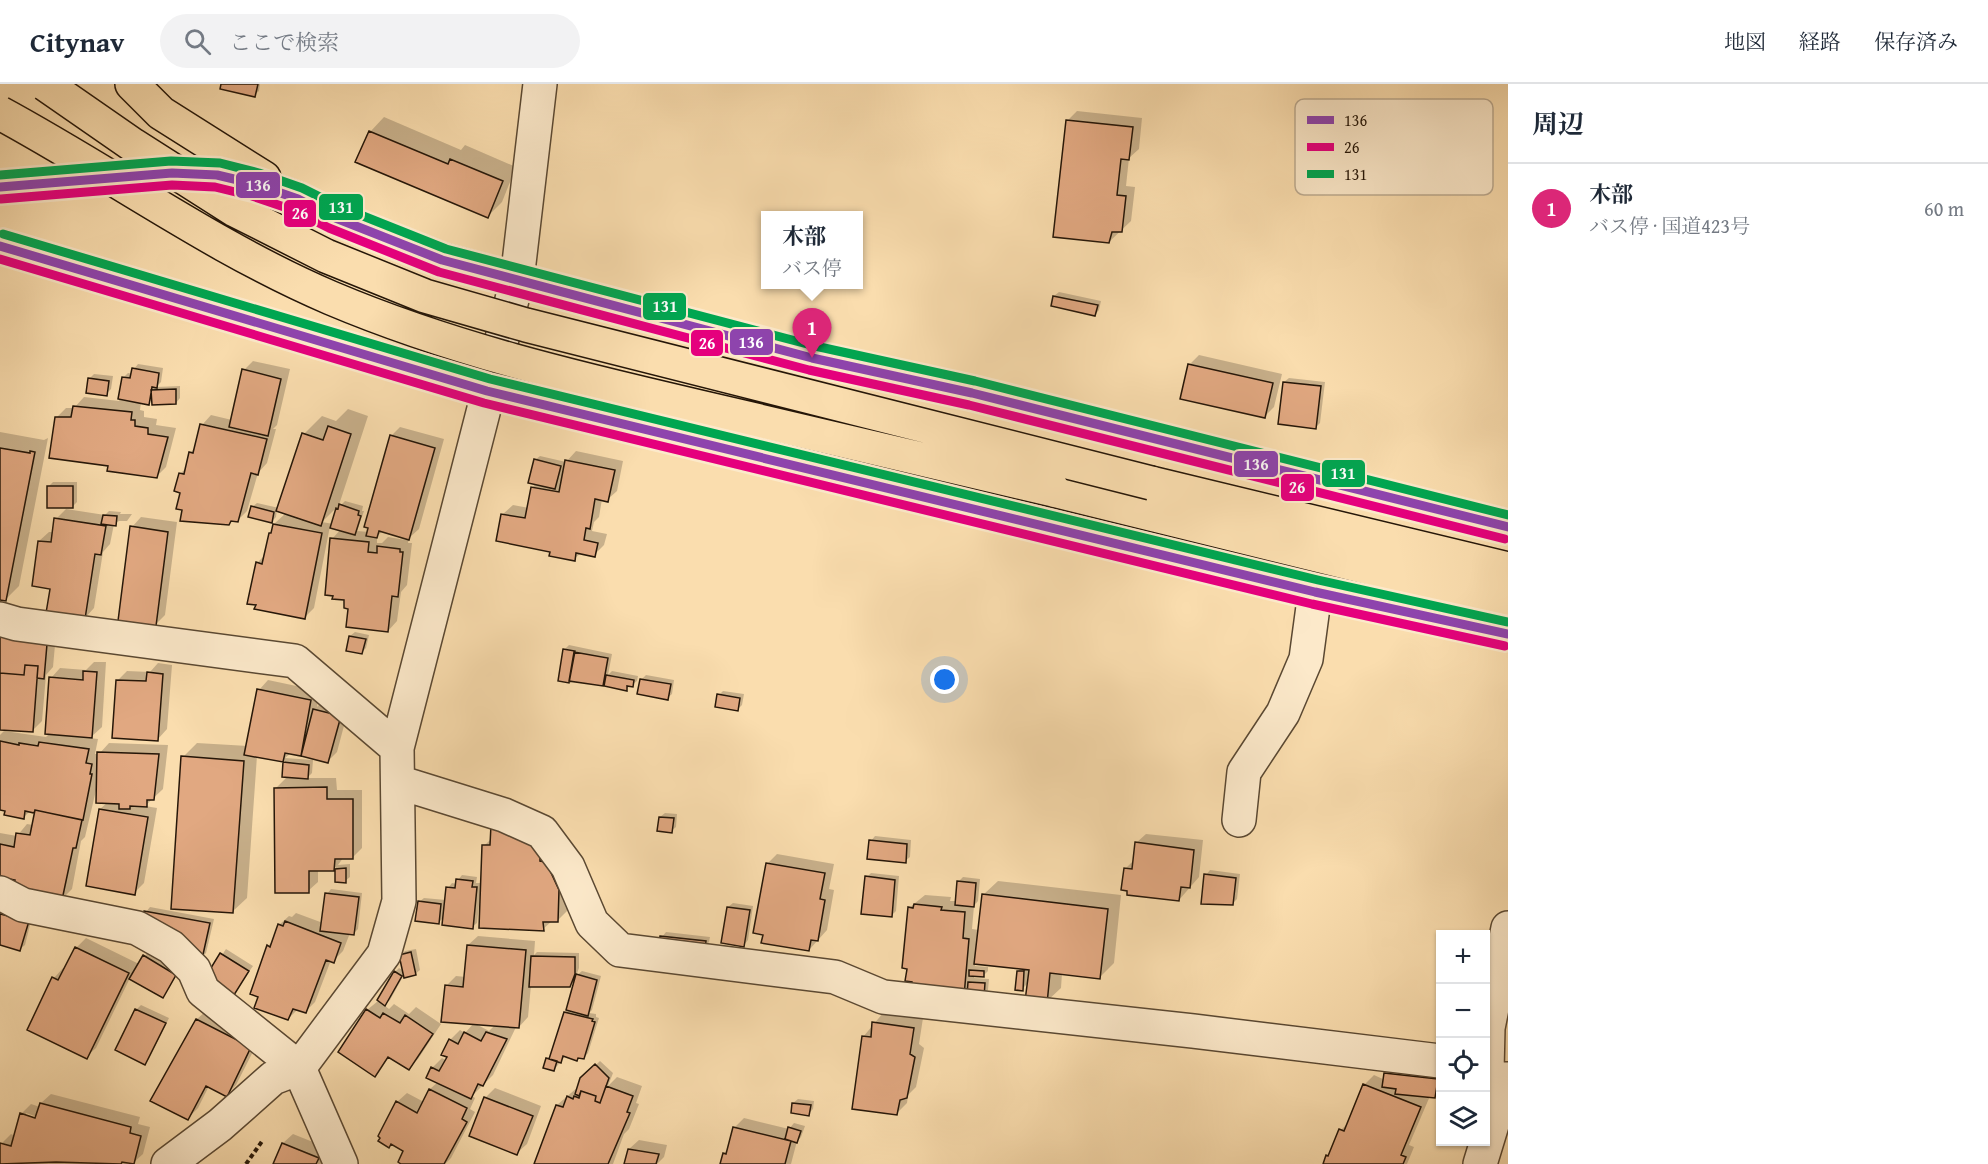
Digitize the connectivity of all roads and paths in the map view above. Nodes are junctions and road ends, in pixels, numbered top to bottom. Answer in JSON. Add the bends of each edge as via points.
{"nodes":[{"id":1,"x":45,"y":84,"type":"edge"},
{"id":2,"x":132,"y":84,"type":"edge"},
{"id":3,"x":540,"y":84,"type":"edge"},
{"id":4,"x":0,"y":113,"type":"edge"},
{"id":5,"x":0,"y":187,"type":"edge"},
{"id":6,"x":298,"y":199,"type":"junction"},
{"id":7,"x":0,"y":246,"type":"edge"},
{"id":8,"x":517,"y":280,"type":"junction"},
{"id":9,"x":487,"y":391,"type":"junction"},
{"id":10,"x":1508,"y":527,"type":"edge"},
{"id":11,"x":1508,"y":569,"type":"edge"},
{"id":12,"x":1315,"y":592,"type":"junction"},
{"id":13,"x":1508,"y":602,"type":"edge"},
{"id":14,"x":0,"y":619,"type":"edge"},
{"id":15,"x":1508,"y":634,"type":"edge"},
{"id":16,"x":397,"y":748,"type":"junction"},
{"id":17,"x":398,"y":782,"type":"junction"},
{"id":18,"x":1239,"y":820,"type":"dead end"},
{"id":19,"x":0,"y":892,"type":"edge"},
{"id":20,"x":1508,"y":928,"type":"edge"},
{"id":21,"x":1436,"y":1061,"type":"edge"},
{"id":22,"x":299,"y":1068,"type":"junction"},
{"id":23,"x":1497,"y":1075,"type":"edge"},
{"id":24,"x":168,"y":1164,"type":"edge"},
{"id":25,"x":341,"y":1164,"type":"edge"},
{"id":26,"x":1480,"y":1164,"type":"edge"}],
"edges":[{"from":1,"to":11,"type":"highway","bridge":true,"via":[[235,210],[326,256],[425,296],[1151,483]]},
{"from":2,"to":6,"type":"highway","via":[[161,113]]},
{"from":3,"to":8,"type":"street"},
{"from":4,"to":13,"type":"highway","bridge":true,"via":[[255,262],[332,298],[418,331],[615,387]]},
{"from":5,"to":6,"type":"highway","via":[[217,175]]},
{"from":6,"to":8,"type":"highway","via":[[442,260]]},
{"from":7,"to":9,"type":"highway"},
{"from":8,"to":9,"type":"street"},
{"from":8,"to":10,"type":"highway","via":[[813,358],[972,393]]},
{"from":9,"to":12,"type":"highway"},
{"from":9,"to":16,"type":"street"},
{"from":12,"to":15,"type":"highway"},
{"from":12,"to":18,"type":"street","via":[[1306,659],[1282,713],[1244,772]]},
{"from":14,"to":16,"type":"street","via":[[295,661]]},
{"from":16,"to":17,"type":"street"},
{"from":17,"to":21,"type":"street","via":[[504,815],[542,832],[568,867],[592,923],[620,950],[835,977],[883,997]]},
{"from":17,"to":22,"type":"street","via":[[399,901],[384,954]]},
{"from":19,"to":22,"type":"street","via":[[23,905],[137,928],[171,947],[194,970],[203,991]]},
{"from":20,"to":23,"type":"street","via":[[1488,1028]]},
{"from":22,"to":24,"type":"street","via":[[273,1078]]},
{"from":22,"to":25,"type":"street"},
{"from":23,"to":26,"type":"street"}]}
